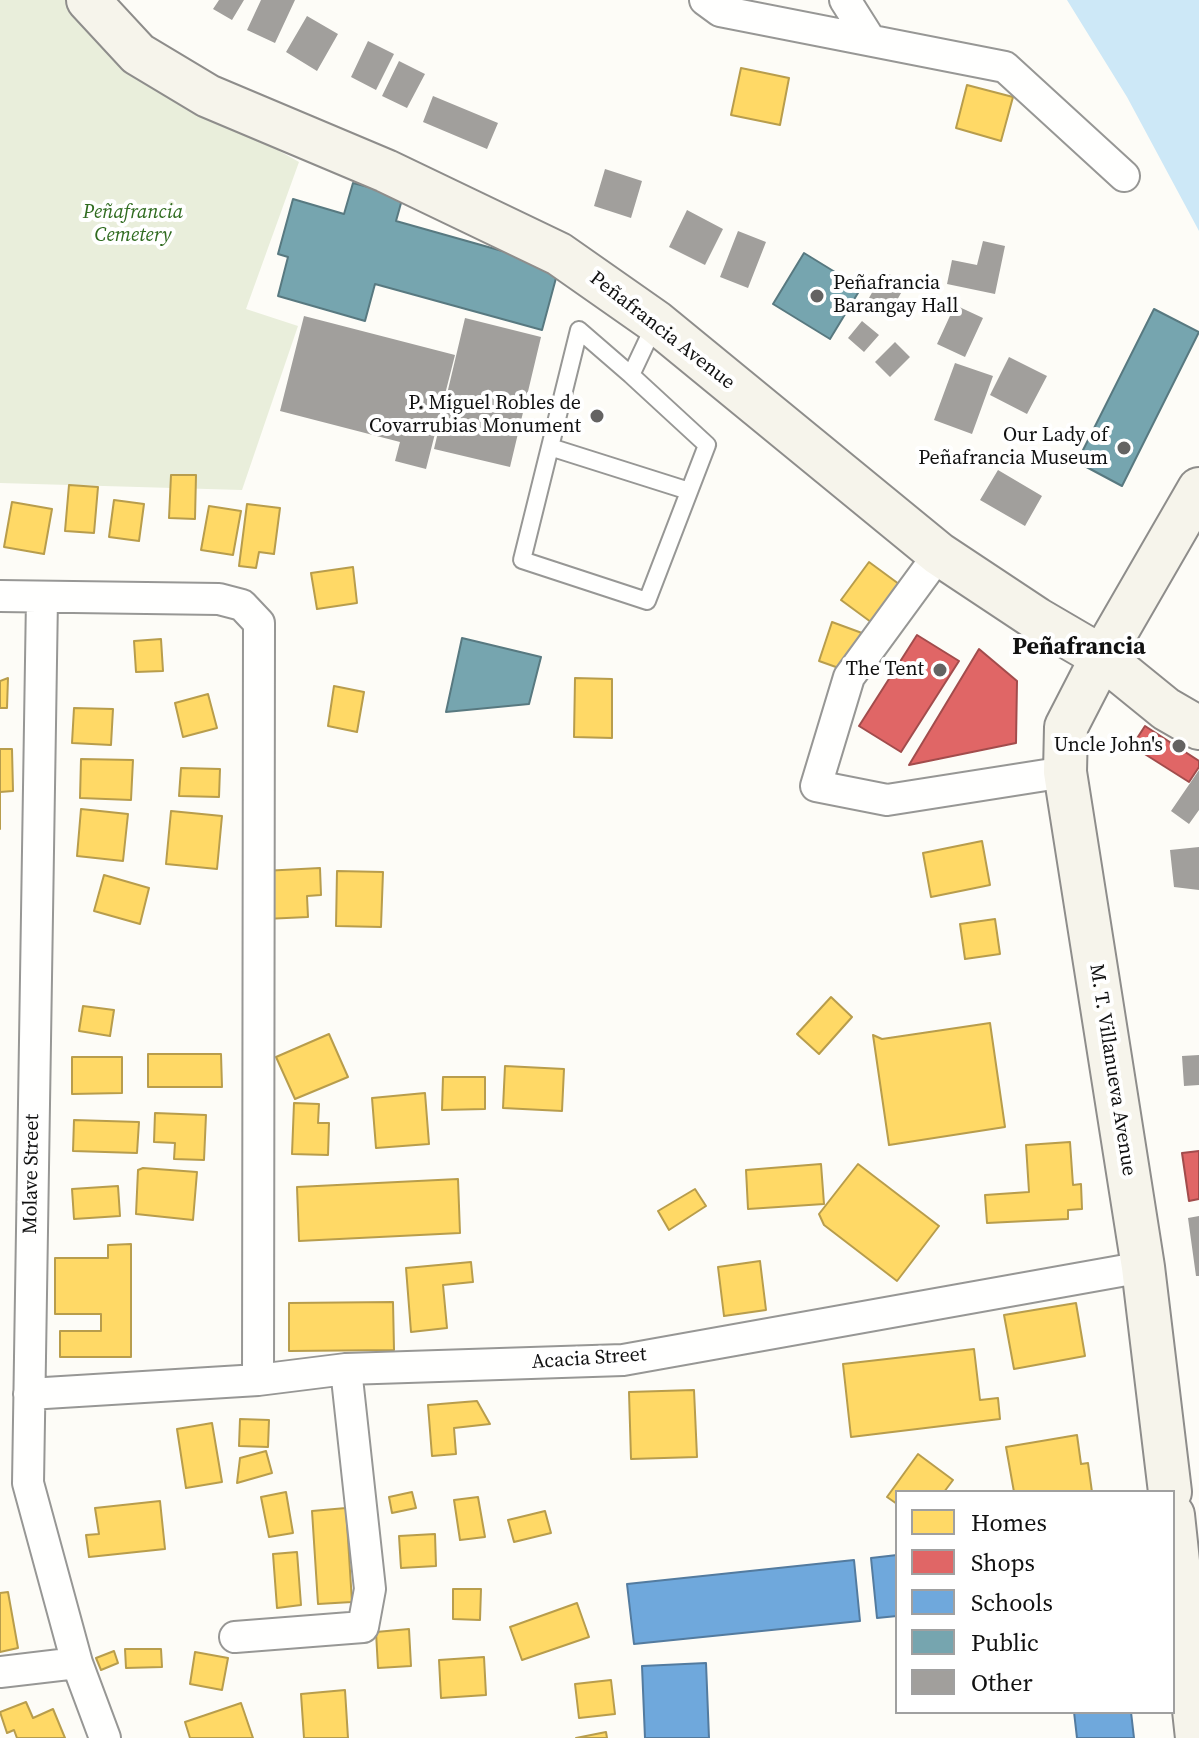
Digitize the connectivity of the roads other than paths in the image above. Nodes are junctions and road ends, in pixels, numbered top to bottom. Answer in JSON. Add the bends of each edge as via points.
{"nodes":[{"id":1,"x":88,"y":0,"type":"edge"},
{"id":2,"x":705,"y":0,"type":"edge"},
{"id":3,"x":845,"y":0,"type":"edge"},
{"id":4,"x":869,"y":38,"type":"junction"},
{"id":5,"x":1124,"y":176,"type":"dead end"},
{"id":6,"x":656,"y":322,"type":"junction"},
{"id":7,"x":631,"y":375,"type":"junction"},
{"id":8,"x":550,"y":447,"type":"junction"},
{"id":9,"x":1199,"y":489,"type":"edge"},
{"id":10,"x":689,"y":491,"type":"junction"},
{"id":11,"x":939,"y":554,"type":"junction"},
{"id":12,"x":0,"y":596,"type":"edge"},
{"id":13,"x":42,"y":598,"type":"junction"},
{"id":14,"x":1102,"y":657,"type":"junction"},
{"id":15,"x":1199,"y":728,"type":"edge"},
{"id":16,"x":1065,"y":772,"type":"junction"},
{"id":17,"x":1143,"y":1267,"type":"junction"},
{"id":18,"x":346,"y":1369,"type":"junction"},
{"id":19,"x":258,"y":1380,"type":"junction"},
{"id":20,"x":29,"y":1394,"type":"junction"},
{"id":21,"x":1170,"y":1490,"type":"edge"},
{"id":22,"x":1175,"y":1534,"type":"edge"},
{"id":23,"x":235,"y":1637,"type":"dead end"},
{"id":24,"x":77,"y":1663,"type":"junction"},
{"id":25,"x":0,"y":1672,"type":"edge"},
{"id":26,"x":105,"y":1738,"type":"edge"},
{"id":27,"x":1197,"y":1738,"type":"edge"}],
"edges":[{"from":1,"to":6,"type":"main road","name":"Peñafrancia Avenue","via":[[138,54],[208,96],[386,171],[559,254]]},
{"from":2,"to":4,"type":"street","via":[[720,11]]},
{"from":3,"to":4,"type":"street"},
{"from":4,"to":5,"type":"street","via":[[1005,67]]},
{"from":6,"to":7,"type":"lane"},
{"from":6,"to":11,"type":"main road","name":"Peñafrancia Avenue"},
{"from":7,"to":8,"type":"lane","via":[[579,330]]},
{"from":7,"to":10,"type":"lane","via":[[707,445]]},
{"from":8,"to":10,"type":"lane"},
{"from":8,"to":10,"type":"lane","via":[[522,560],[647,601]]},
{"from":9,"to":14,"type":"main road","name":"M. T. Villanueva Avenue"},
{"from":11,"to":14,"type":"main road","name":"Peñafrancia Avenue"},
{"from":11,"to":16,"type":"street","via":[[849,677],[816,786],[887,800]]},
{"from":12,"to":13,"type":"street"},
{"from":13,"to":19,"type":"street","via":[[219,599],[242,605],[259,623]]},
{"from":13,"to":20,"type":"street","name":"Molave Street"},
{"from":14,"to":15,"type":"main road","name":"Peñafrancia Avenue","via":[[1166,709]]},
{"from":14,"to":16,"type":"main road","name":"M. T. Villanueva Avenue","via":[[1066,727]]},
{"from":16,"to":17,"type":"main road","name":"M. T. Villanueva Avenue"},
{"from":17,"to":18,"type":"street","name":"Acacia Street","via":[[623,1360]]},
{"from":17,"to":21,"type":"main road","name":"M. T. Villanueva Avenue"},
{"from":18,"to":19,"type":"street","name":"Acacia Street"},
{"from":18,"to":23,"type":"street","via":[[370,1589],[363,1627]]},
{"from":19,"to":20,"type":"street","name":"Acacia Street"},
{"from":20,"to":24,"type":"street","name":"Molave Street","via":[[28,1483]]},
{"from":22,"to":27,"type":"main road"},
{"from":24,"to":25,"type":"street"},
{"from":24,"to":26,"type":"street","name":"Molave Street"}]}
